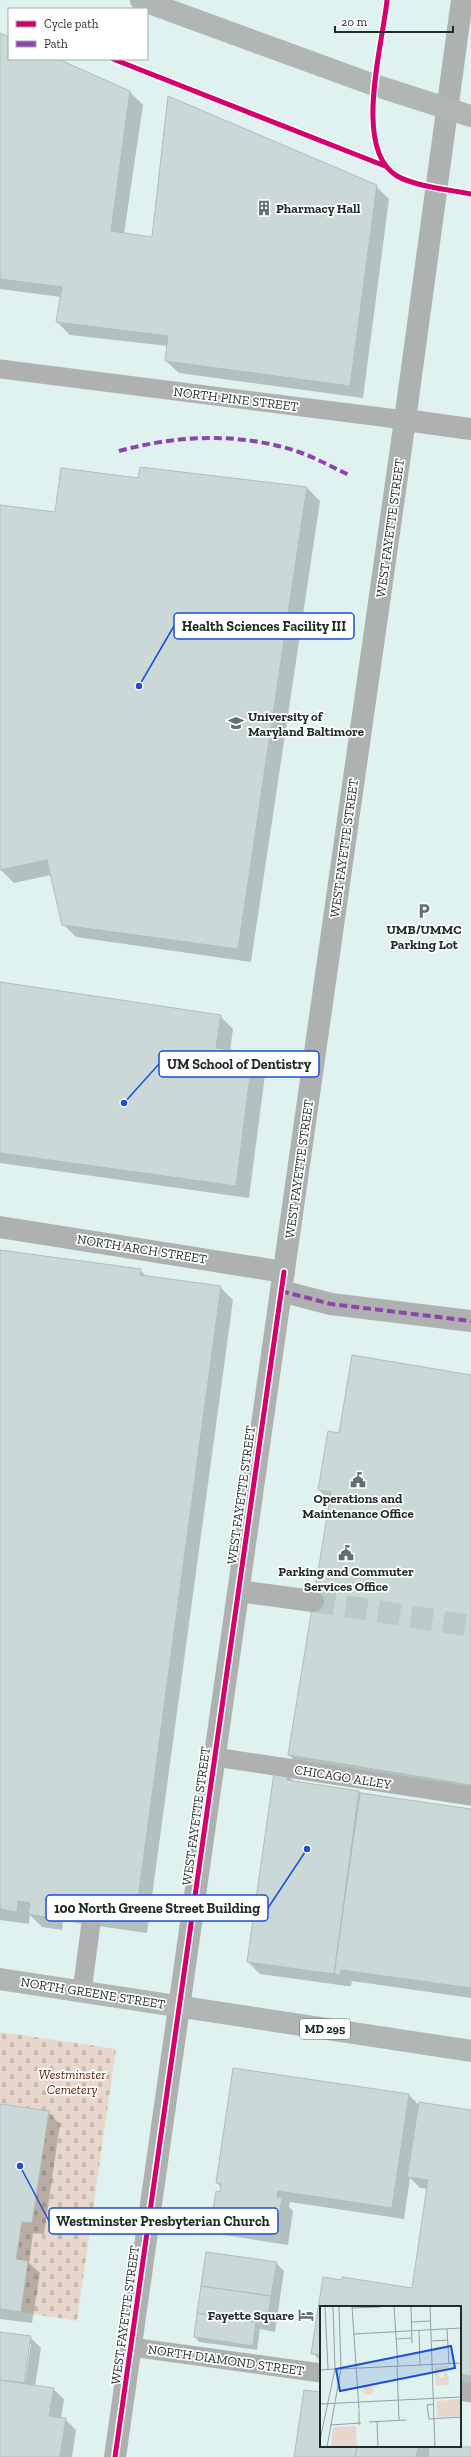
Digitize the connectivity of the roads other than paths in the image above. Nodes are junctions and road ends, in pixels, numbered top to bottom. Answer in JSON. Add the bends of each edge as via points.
{"nodes":[{"id":1,"x":141,"y":0,"type":"edge"},
{"id":2,"x":462,"y":0,"type":"edge"},
{"id":3,"x":448,"y":110,"type":"junction"},
{"id":4,"x":471,"y":116,"type":"edge"},
{"id":5,"x":0,"y":369,"type":"edge"},
{"id":6,"x":405,"y":420,"type":"junction"},
{"id":7,"x":471,"y":429,"type":"edge"},
{"id":8,"x":0,"y":1226,"type":"edge"},
{"id":9,"x":283,"y":1282,"type":"junction"},
{"id":10,"x":471,"y":1321,"type":"edge"},
{"id":11,"x":239,"y":1591,"type":"junction"},
{"id":12,"x":313,"y":1601,"type":"tunnel mouth"},
{"id":13,"x":215,"y":1757,"type":"junction"},
{"id":14,"x":471,"y":1796,"type":"edge"},
{"id":15,"x":92,"y":1915,"type":"dead end"},
{"id":16,"x":0,"y":1979,"type":"edge"},
{"id":17,"x":82,"y":1992,"type":"junction"},
{"id":18,"x":180,"y":2007,"type":"junction"},
{"id":19,"x":471,"y":2051,"type":"edge"},
{"id":20,"x":131,"y":2347,"type":"junction"},
{"id":21,"x":320,"y":2373,"type":"edge"},
{"id":22,"x":461,"y":2391,"type":"edge"},
{"id":23,"x":471,"y":2393,"type":"edge"},
{"id":24,"x":116,"y":2457,"type":"edge"}],
"edges":[{"from":1,"to":3,"type":"main road"},
{"from":2,"to":3,"type":"main road","name":"WEST FAYETTE STREET"},
{"from":3,"to":4,"type":"main road"},
{"from":3,"to":6,"type":"main road","name":"WEST FAYETTE STREET"},
{"from":5,"to":6,"type":"lane","name":"NORTH PINE STREET"},
{"from":6,"to":7,"type":"street","name":"NORTH PINE STREET"},
{"from":6,"to":9,"type":"main road","name":"WEST FAYETTE STREET"},
{"from":8,"to":9,"type":"street","name":"NORTH ARCH STREET"},
{"from":9,"to":10,"type":"street","name":"NORTH ARCH STREET","via":[[331,1304]]},
{"from":9,"to":11,"type":"main road","name":"WEST FAYETTE STREET"},
{"from":11,"to":12,"type":"street"},
{"from":11,"to":13,"type":"main road","name":"WEST FAYETTE STREET"},
{"from":13,"to":14,"type":"lane","name":"CHICAGO ALLEY"},
{"from":13,"to":18,"type":"main road","name":"WEST FAYETTE STREET"},
{"from":15,"to":17,"type":"lane"},
{"from":16,"to":17,"type":"main road","name":"NORTH GREENE STREET","number":"MD 295"},
{"from":17,"to":18,"type":"main road","name":"NORTH GREENE STREET","number":"MD 295"},
{"from":18,"to":19,"type":"main road","name":"NORTH GREENE STREET","number":"MD 295"},
{"from":18,"to":20,"type":"main road","name":"WEST FAYETTE STREET"},
{"from":20,"to":21,"type":"lane","name":"NORTH DIAMOND STREET"},
{"from":20,"to":24,"type":"main road","name":"WEST FAYETTE STREET"},
{"from":22,"to":23,"type":"lane"}]}
